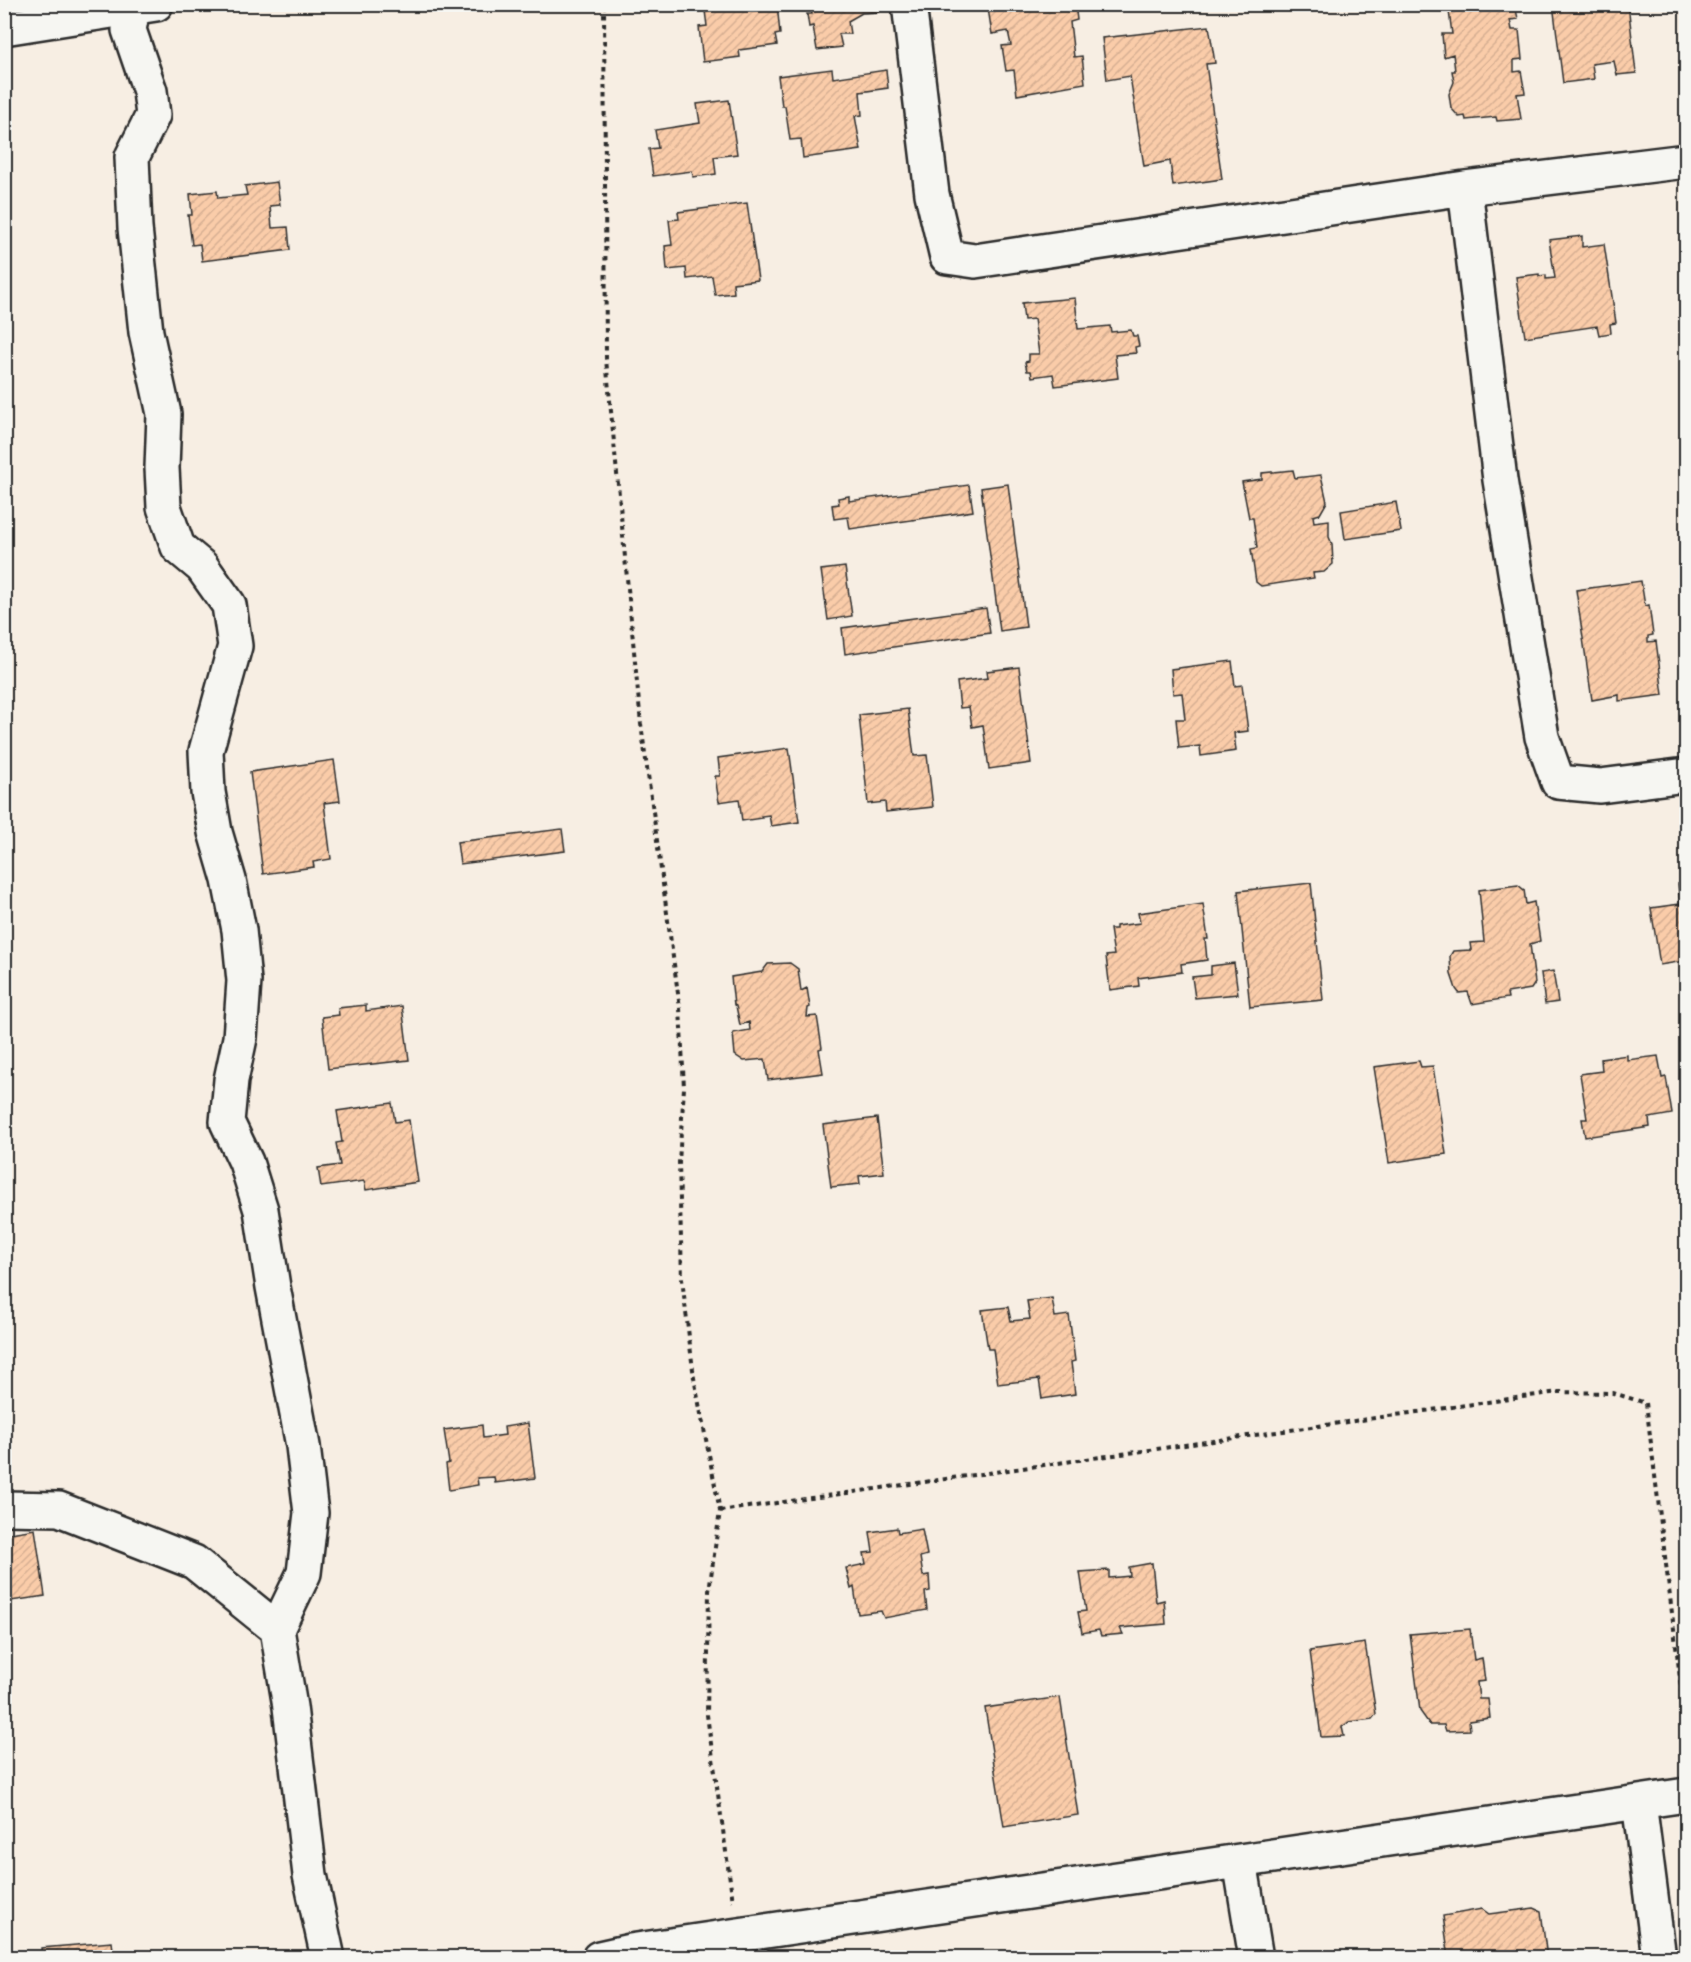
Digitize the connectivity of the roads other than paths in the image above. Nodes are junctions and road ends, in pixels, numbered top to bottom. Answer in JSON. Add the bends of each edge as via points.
{"nodes":[{"id":1,"x":909,"y":4,"type":"edge"},
{"id":2,"x":144,"y":6,"type":"edge"},
{"id":3,"x":4,"y":28,"type":"edge"},
{"id":4,"x":1686,"y":162,"type":"edge"},
{"id":5,"x":1465,"y":188,"type":"junction"},
{"id":6,"x":1686,"y":775,"type":"edge"},
{"id":7,"x":4,"y":1508,"type":"edge"},
{"id":8,"x":277,"y":1629,"type":"junction"},
{"id":9,"x":1686,"y":1796,"type":"edge"},
{"id":10,"x":1640,"y":1802,"type":"junction"},
{"id":11,"x":1240,"y":1861,"type":"junction"},
{"id":12,"x":328,"y":1958,"type":"edge"},
{"id":13,"x":599,"y":1958,"type":"edge"},
{"id":14,"x":1256,"y":1958,"type":"edge"},
{"id":15,"x":1659,"y":1958,"type":"edge"}],
"edges":[{"from":1,"to":5,"type":"street","via":[[932,194],[947,257],[975,261]]},
{"from":2,"to":3,"type":"street"},
{"from":2,"to":8,"type":"street","via":[[129,30],[150,91],[153,115],[132,157],[146,332],[164,414],[164,507],[178,547],[202,567],[228,605],[235,645],[206,751],[208,792],[239,930],[244,981],[227,1122],[246,1162],[261,1210],[303,1446],[311,1513],[304,1573]]},
{"from":4,"to":5,"type":"street"},
{"from":5,"to":6,"type":"street","via":[[1500,480],[1542,736],[1558,782],[1599,786]]},
{"from":7,"to":8,"type":"street","via":[[59,1509],[194,1562]]},
{"from":8,"to":12,"type":"street","via":[[310,1875]]},
{"from":9,"to":10,"type":"street"},
{"from":10,"to":11,"type":"street"},
{"from":10,"to":15,"type":"street"},
{"from":11,"to":13,"type":"street"},
{"from":11,"to":14,"type":"street"}]}
